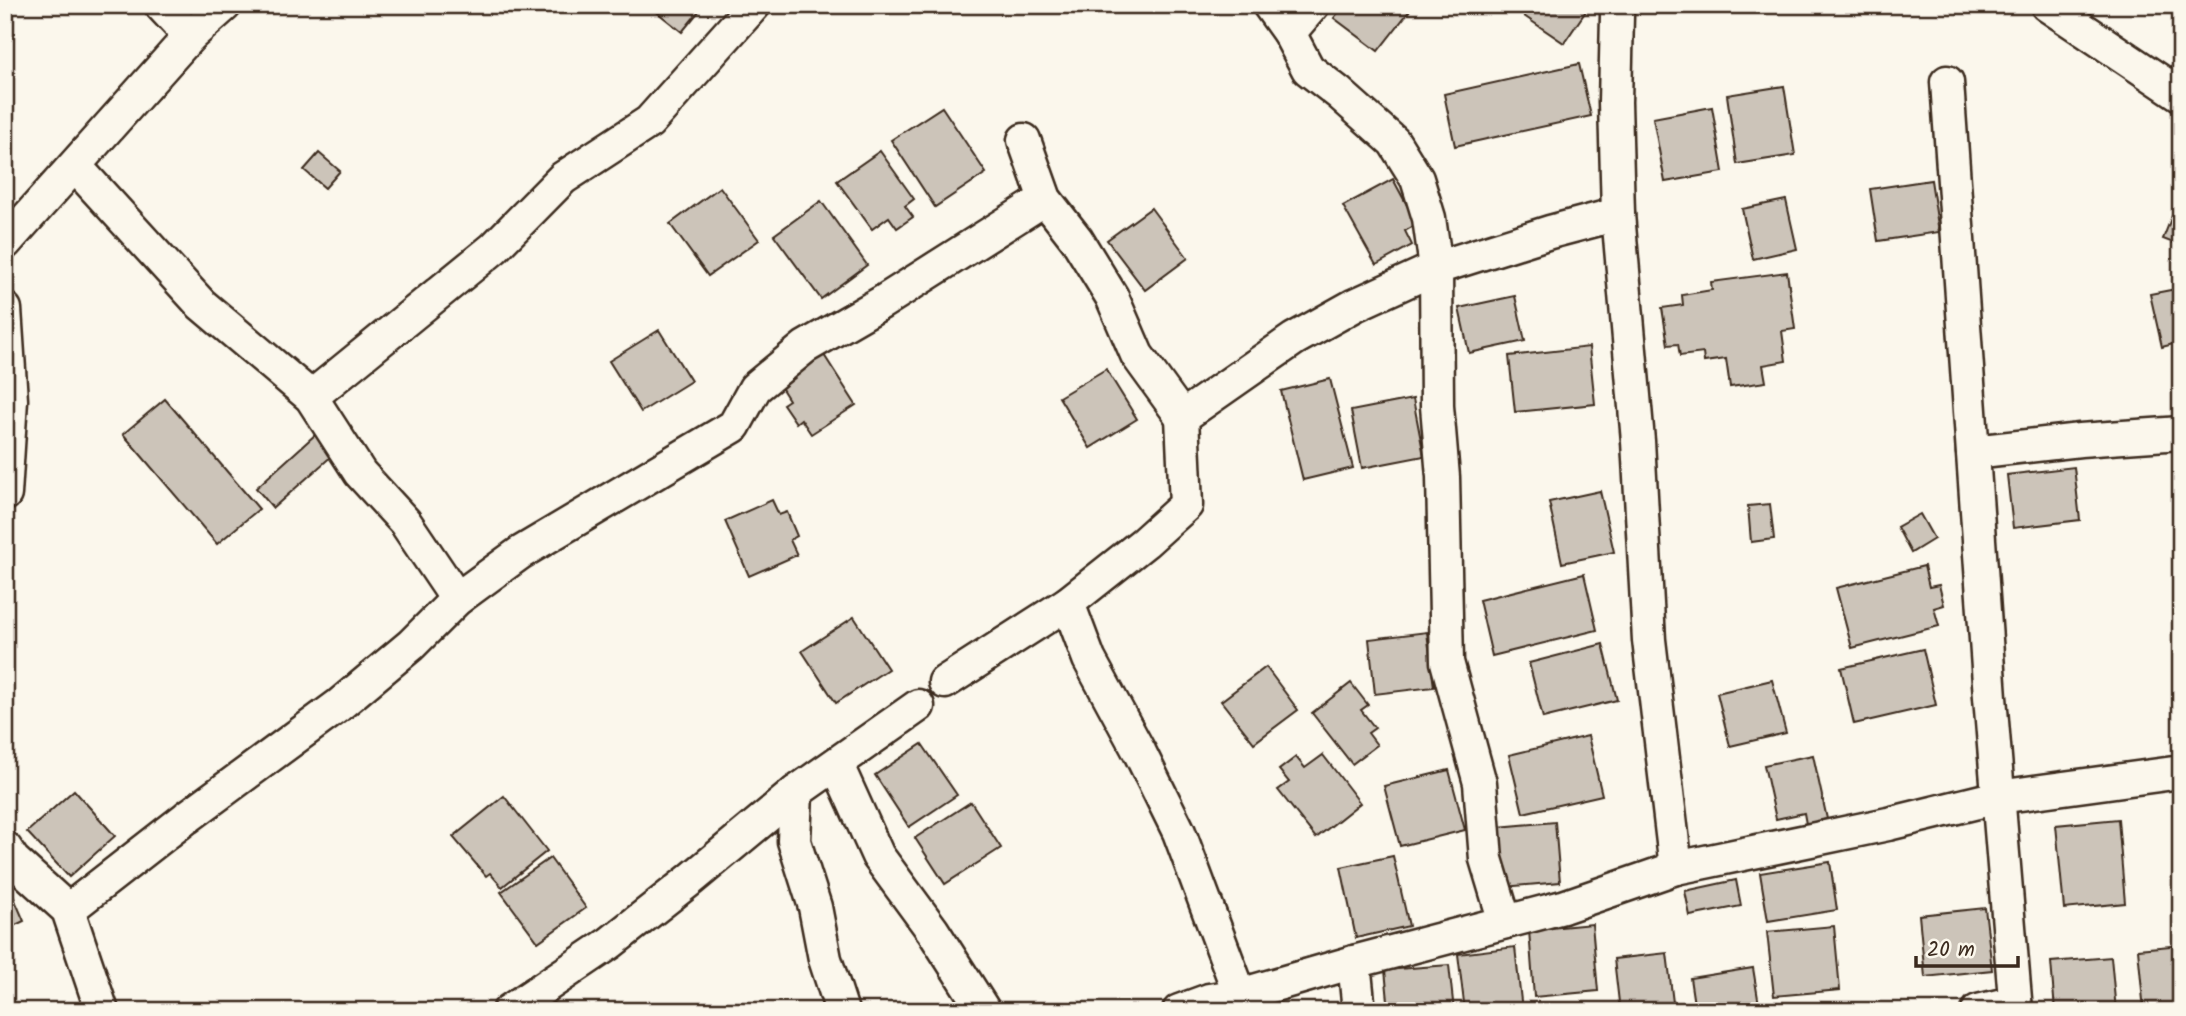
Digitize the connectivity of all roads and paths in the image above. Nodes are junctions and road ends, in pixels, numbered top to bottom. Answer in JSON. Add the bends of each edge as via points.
{"nodes":[{"id":1,"x":161,"y":5,"type":"edge"},
{"id":2,"x":225,"y":5,"type":"edge"},
{"id":3,"x":754,"y":5,"type":"edge"},
{"id":4,"x":1269,"y":5,"type":"edge"},
{"id":5,"x":1313,"y":5,"type":"edge"},
{"id":6,"x":1616,"y":5,"type":"edge"},
{"id":7,"x":2047,"y":5,"type":"edge"},
{"id":8,"x":1289,"y":33,"type":"junction"},
{"id":9,"x":190,"y":36,"type":"junction"},
{"id":10,"x":1947,"y":82,"type":"dead end"},
{"id":11,"x":2181,"y":95,"type":"edge"},
{"id":12,"x":1024,"y":140,"type":"dead end"},
{"id":13,"x":76,"y":167,"type":"junction"},
{"id":14,"x":1045,"y":199,"type":"junction"},
{"id":15,"x":1618,"y":214,"type":"junction"},
{"id":16,"x":5,"y":243,"type":"edge"},
{"id":17,"x":1436,"y":268,"type":"junction"},
{"id":18,"x":5,"y":309,"type":"edge"},
{"id":19,"x":311,"y":397,"type":"junction"},
{"id":20,"x":1182,"y":417,"type":"junction"},
{"id":21,"x":2181,"y":433,"type":"edge"},
{"id":22,"x":1973,"y":452,"type":"junction"},
{"id":23,"x":5,"y":494,"type":"edge"},
{"id":24,"x":457,"y":599,"type":"junction"},
{"id":25,"x":1068,"y":603,"type":"junction"},
{"id":26,"x":945,"y":682,"type":"dead end"},
{"id":27,"x":918,"y":706,"type":"dead end"},
{"id":28,"x":837,"y":765,"type":"junction"},
{"id":29,"x":2181,"y":772,"type":"edge"},
{"id":30,"x":796,"y":792,"type":"junction"},
{"id":31,"x":1998,"y":797,"type":"junction"},
{"id":32,"x":5,"y":848,"type":"edge"},
{"id":33,"x":1676,"y":868,"type":"junction"},
{"id":34,"x":68,"y":909,"type":"junction"},
{"id":35,"x":1505,"y":922,"type":"junction"},
{"id":36,"x":1354,"y":962,"type":"junction"},
{"id":37,"x":1240,"y":995,"type":"junction"},
{"id":38,"x":2016,"y":1007,"type":"edge"},
{"id":39,"x":102,"y":1011,"type":"edge"},
{"id":40,"x":509,"y":1011,"type":"edge"},
{"id":41,"x":842,"y":1011,"type":"edge"},
{"id":42,"x":984,"y":1011,"type":"edge"},
{"id":43,"x":1179,"y":1011,"type":"edge"},
{"id":44,"x":1359,"y":1011,"type":"edge"},
{"id":45,"x":1979,"y":1011,"type":"edge"}],
"edges":[{"from":1,"to":9,"type":"street"},
{"from":2,"to":9,"type":"street"},
{"from":3,"to":19,"type":"street","via":[[649,122],[563,178],[494,248]]},
{"from":4,"to":8,"type":"street"},
{"from":5,"to":8,"type":"street"},
{"from":6,"to":15,"type":"street"},
{"from":7,"to":11,"type":"street"},
{"from":8,"to":17,"type":"street","via":[[1308,69],[1394,142],[1417,179],[1429,218]]},
{"from":9,"to":13,"type":"street"},
{"from":10,"to":22,"type":"street"},
{"from":12,"to":14,"type":"street"},
{"from":13,"to":16,"type":"street"},
{"from":13,"to":19,"type":"street","via":[[201,304]]},
{"from":14,"to":20,"type":"street","via":[[1077,240],[1112,297],[1137,355]]},
{"from":14,"to":24,"type":"street","via":[[805,347],[755,388],[734,426],[520,553]]},
{"from":15,"to":17,"type":"street"},
{"from":15,"to":33,"type":"street","via":[[1649,640]]},
{"from":17,"to":20,"type":"street","via":[[1294,339]]},
{"from":17,"to":35,"type":"street","via":[[1447,662],[1480,783],[1486,859]]},
{"from":18,"to":23,"type":"street","via":[[10,400]]},
{"from":19,"to":24,"type":"street","via":[[360,472],[405,523]]},
{"from":20,"to":25,"type":"street","via":[[1186,505]]},
{"from":21,"to":22,"type":"street"},
{"from":22,"to":31,"type":"street"},
{"from":24,"to":34,"type":"street","via":[[338,706]]},
{"from":25,"to":26,"type":"street"},
{"from":25,"to":37,"type":"street","via":[[1089,659],[1179,832]]},
{"from":27,"to":28,"type":"street"},
{"from":28,"to":30,"type":"street"},
{"from":28,"to":42,"type":"street","via":[[878,856]]},
{"from":29,"to":31,"type":"street"},
{"from":30,"to":40,"type":"street","via":[[610,943]]},
{"from":30,"to":41,"type":"street","via":[[794,841]]},
{"from":31,"to":33,"type":"street"},
{"from":31,"to":38,"type":"street"},
{"from":32,"to":34,"type":"street"},
{"from":33,"to":35,"type":"street"},
{"from":34,"to":39,"type":"street"},
{"from":35,"to":36,"type":"street"},
{"from":36,"to":37,"type":"street"},
{"from":36,"to":44,"type":"street"},
{"from":37,"to":43,"type":"street"},
{"from":38,"to":45,"type":"street"}]}
